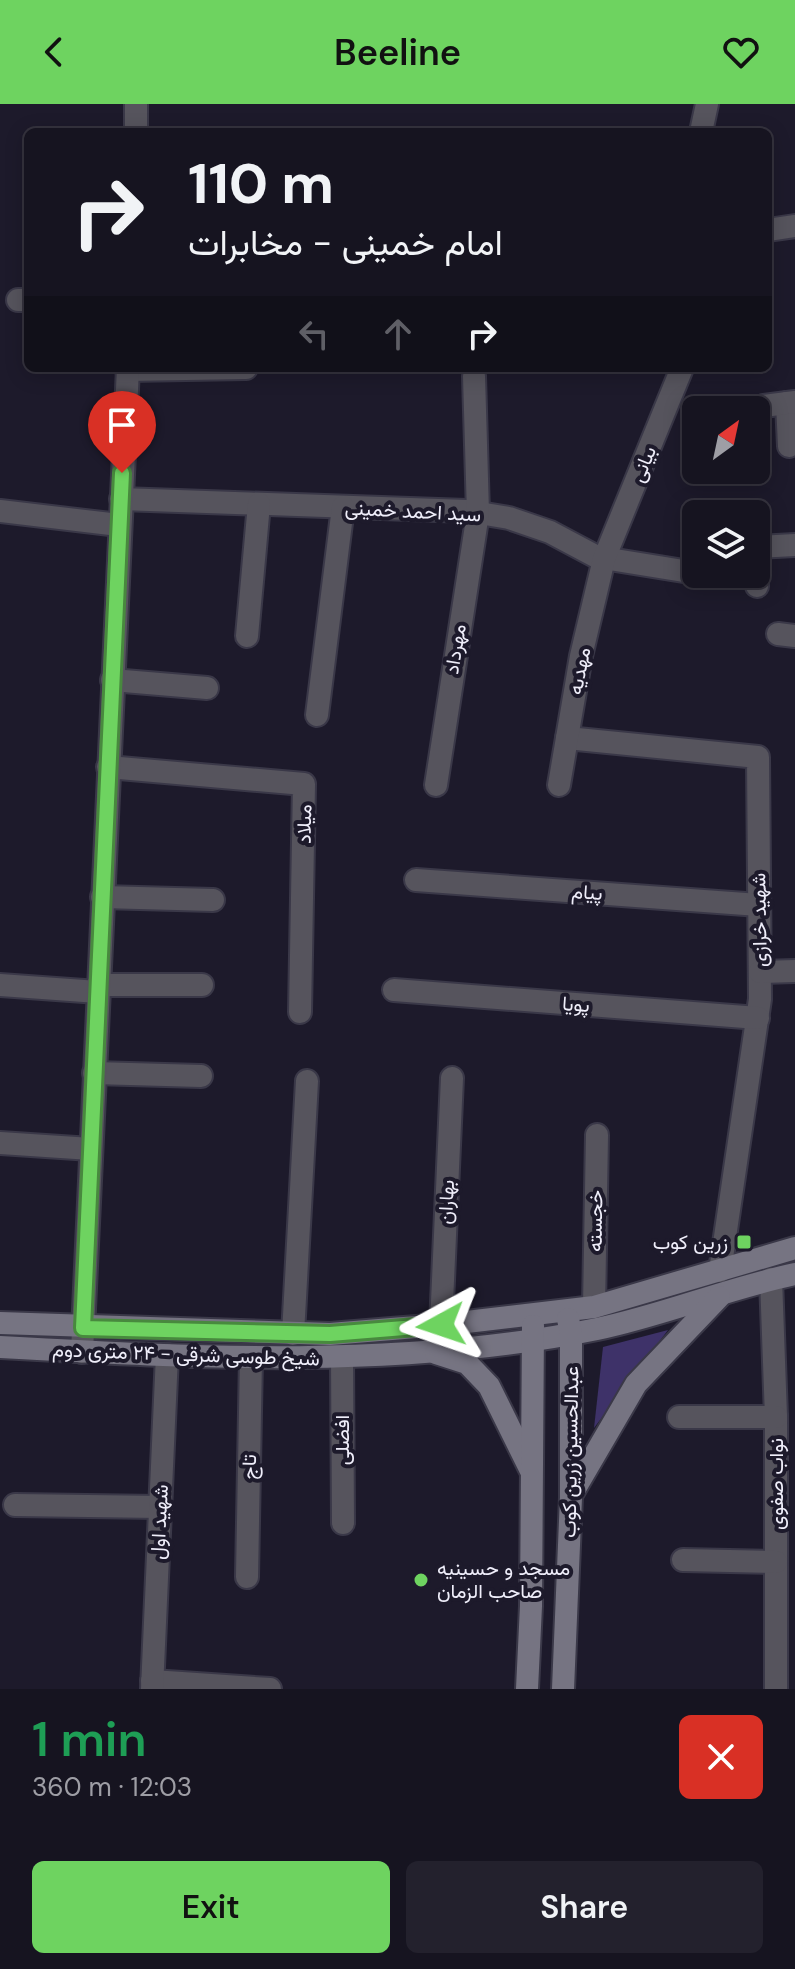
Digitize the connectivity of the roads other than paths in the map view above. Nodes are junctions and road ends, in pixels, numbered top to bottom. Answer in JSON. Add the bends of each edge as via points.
{"nodes":[{"id":1,"x":136,"y":104,"type":"edge"},
{"id":2,"x":700,"y":106,"type":"edge"},
{"id":3,"x":136,"y":128,"type":"edge"},
{"id":4,"x":701,"y":128,"type":"edge"},
{"id":5,"x":795,"y":226,"type":"edge"},
{"id":6,"x":772,"y":229,"type":"edge"},
{"id":7,"x":128,"y":372,"type":"edge"},
{"id":8,"x":680,"y":372,"type":"edge"},
{"id":9,"x":474,"y":376,"type":"dead end"},
{"id":10,"x":791,"y":402,"type":"edge"},
{"id":11,"x":770,"y":405,"type":"edge"},
{"id":12,"x":789,"y":446,"type":"dead end"},
{"id":13,"x":121,"y":499,"type":"junction"},
{"id":14,"x":259,"y":504,"type":"junction"},
{"id":15,"x":343,"y":507,"type":"junction"},
{"id":16,"x":0,"y":511,"type":"edge"},
{"id":17,"x":478,"y":513,"type":"junction"},
{"id":18,"x":119,"y":525,"type":"junction"},
{"id":19,"x":795,"y":545,"type":"edge"},
{"id":20,"x":770,"y":546,"type":"edge"},
{"id":21,"x":604,"y":559,"type":"junction"},
{"id":22,"x":682,"y":571,"type":"edge"},
{"id":23,"x":247,"y":636,"type":"dead end"},
{"id":24,"x":112,"y":680,"type":"junction"},
{"id":25,"x":207,"y":688,"type":"dead end"},
{"id":26,"x":317,"y":715,"type":"dead end"},
{"id":27,"x":567,"y":738,"type":"junction"},
{"id":28,"x":108,"y":767,"type":"junction"},
{"id":29,"x":436,"y":785,"type":"dead end"},
{"id":30,"x":559,"y":785,"type":"dead end"},
{"id":31,"x":416,"y":880,"type":"dead end"},
{"id":32,"x":102,"y":897,"type":"junction"},
{"id":33,"x":213,"y":900,"type":"dead end"},
{"id":34,"x":759,"y":905,"type":"junction"},
{"id":35,"x":795,"y":971,"type":"edge"},
{"id":36,"x":760,"y":972,"type":"junction"},
{"id":37,"x":0,"y":985,"type":"edge"},
{"id":38,"x":202,"y":985,"type":"dead end"},
{"id":39,"x":98,"y":989,"type":"junction"},
{"id":40,"x":394,"y":990,"type":"dead end"},
{"id":41,"x":300,"y":1012,"type":"dead end"},
{"id":42,"x":758,"y":1018,"type":"junction"},
{"id":43,"x":94,"y":1073,"type":"junction"},
{"id":44,"x":201,"y":1076,"type":"dead end"},
{"id":45,"x":452,"y":1078,"type":"dead end"},
{"id":46,"x":307,"y":1081,"type":"dead end"},
{"id":47,"x":597,"y":1135,"type":"dead end"},
{"id":48,"x":0,"y":1143,"type":"edge"},
{"id":49,"x":91,"y":1149,"type":"junction"},
{"id":50,"x":795,"y":1248,"type":"edge"},
{"id":51,"x":795,"y":1274,"type":"edge"},
{"id":52,"x":771,"y":1279,"type":"junction"},
{"id":53,"x":721,"y":1283,"type":"junction"},
{"id":54,"x":594,"y":1307,"type":"junction"},
{"id":55,"x":566,"y":1311,"type":"junction"},
{"id":56,"x":532,"y":1313,"type":"junction"},
{"id":57,"x":0,"y":1323,"type":"edge"},
{"id":58,"x":441,"y":1325,"type":"junction"},
{"id":59,"x":83,"y":1328,"type":"junction"},
{"id":60,"x":571,"y":1333,"type":"junction"},
{"id":61,"x":293,"y":1334,"type":"junction"},
{"id":62,"x":534,"y":1338,"type":"junction"},
{"id":63,"x":0,"y":1347,"type":"edge"},
{"id":64,"x":427,"y":1351,"type":"junction"},
{"id":65,"x":82,"y":1352,"type":"junction"},
{"id":66,"x":167,"y":1355,"type":"junction"},
{"id":67,"x":251,"y":1357,"type":"junction"},
{"id":68,"x":342,"y":1357,"type":"junction"},
{"id":69,"x":679,"y":1417,"type":"dead end"},
{"id":70,"x":776,"y":1417,"type":"junction"},
{"id":71,"x":533,"y":1476,"type":"junction"},
{"id":72,"x":571,"y":1497,"type":"junction"},
{"id":73,"x":15,"y":1505,"type":"dead end"},
{"id":74,"x":160,"y":1507,"type":"junction"},
{"id":75,"x":532,"y":1518,"type":"junction"},
{"id":76,"x":343,"y":1523,"type":"dead end"},
{"id":77,"x":569,"y":1525,"type":"junction"},
{"id":78,"x":683,"y":1560,"type":"dead end"},
{"id":79,"x":776,"y":1562,"type":"junction"},
{"id":80,"x":247,"y":1577,"type":"dead end"},
{"id":81,"x":152,"y":1685,"type":"edge"},
{"id":82,"x":270,"y":1689,"type":"edge"},
{"id":83,"x":527,"y":1689,"type":"edge"},
{"id":84,"x":563,"y":1689,"type":"edge"},
{"id":85,"x":776,"y":1689,"type":"edge"}],
"edges":[{"from":1,"to":3,"type":"street"},
{"from":2,"to":4,"type":"street"},
{"from":5,"to":6,"type":"street"},
{"from":7,"to":13,"type":"street"},
{"from":8,"to":21,"type":"street","name":"بیانی"},
{"from":9,"to":17,"type":"street","name":"مهرداد"},
{"from":10,"to":11,"type":"street"},
{"from":10,"to":12,"type":"street"},
{"from":13,"to":14,"type":"street","name":"سید احمد خمینی"},
{"from":13,"to":18,"type":"street"},
{"from":14,"to":15,"type":"street","name":"سید احمد خمینی"},
{"from":14,"to":23,"type":"street"},
{"from":15,"to":17,"type":"street","name":"سید احمد خمینی"},
{"from":15,"to":26,"type":"street"},
{"from":16,"to":18,"type":"street"},
{"from":17,"to":21,"type":"street","name":"سید احمد خمینی","via":[[550,532]]},
{"from":17,"to":29,"type":"street","name":"مهرداد"},
{"from":18,"to":24,"type":"street"},
{"from":19,"to":20,"type":"street"},
{"from":21,"to":22,"type":"street","name":"سید احمد خمینی"},
{"from":21,"to":27,"type":"street","name":"مهدیه"},
{"from":24,"to":25,"type":"street"},
{"from":24,"to":28,"type":"street"},
{"from":27,"to":30,"type":"street","name":"مهدیه"},
{"from":27,"to":34,"type":"street","name":"شهید خرازی","via":[[758,757]]},
{"from":28,"to":32,"type":"street"},
{"from":28,"to":41,"type":"street","name":"میلاد","via":[[304,784]]},
{"from":31,"to":34,"type":"street","name":"پیام"},
{"from":32,"to":33,"type":"street"},
{"from":32,"to":39,"type":"street"},
{"from":34,"to":36,"type":"street","name":"شهید خرازی"},
{"from":35,"to":36,"type":"street"},
{"from":36,"to":42,"type":"street","name":"شهید خرازی"},
{"from":37,"to":39,"type":"street"},
{"from":38,"to":39,"type":"street"},
{"from":39,"to":43,"type":"street"},
{"from":40,"to":42,"type":"street","name":"پویا"},
{"from":42,"to":53,"type":"street","name":"شهید خرازی"},
{"from":43,"to":44,"type":"street"},
{"from":43,"to":49,"type":"street"},
{"from":45,"to":58,"type":"street","name":"بهاران"},
{"from":46,"to":61,"type":"street"},
{"from":47,"to":54,"type":"street","name":"خجسته"},
{"from":48,"to":49,"type":"street"},
{"from":49,"to":59,"type":"street"},
{"from":50,"to":53,"type":"main road","name":"شیخ طوسی شرقی - ۲۴ متری دوم"},
{"from":51,"to":52,"type":"main road","name":"شیخ طوسی شرقی - ۲۴ متری دوم"},
{"from":52,"to":53,"type":"main road","name":"شیخ طوسی شرقی - ۲۴ متری دوم"},
{"from":52,"to":70,"type":"street","name":"نواب صفوی"},
{"from":53,"to":54,"type":"main road","name":"شیخ طوسی شرقی - ۲۴ متری دوم"},
{"from":53,"to":60,"type":"main road","name":"شیخ طوسی شرقی - ۲۴ متری دوم","via":[[640,1319]]},
{"from":53,"to":72,"type":"main road","via":[[636,1384]]},
{"from":54,"to":55,"type":"main road","name":"شیخ طوسی شرقی - ۲۴ متری دوم"},
{"from":55,"to":56,"type":"main road","name":"شیخ طوسی شرقی - ۲۴ متری دوم"},
{"from":55,"to":60,"type":"main road","name":"عبدالحسین زرین کوب"},
{"from":56,"to":58,"type":"main road","name":"شیخ طوسی شرقی - ۲۴ متری دوم"},
{"from":56,"to":62,"type":"main road","name":"عبدالحسین زرین کوب"},
{"from":57,"to":59,"type":"main road","name":"شیخ طوسی شرقی - ۲۴ متری دوم"},
{"from":58,"to":61,"type":"main road","name":"شیخ طوسی شرقی - ۲۴ متری دوم"},
{"from":59,"to":61,"type":"main road","name":"شیخ طوسی شرقی - ۲۴ متری دوم"},
{"from":59,"to":65,"type":"street"},
{"from":60,"to":62,"type":"main road","name":"شیخ طوسی شرقی - ۲۴ متری دوم"},
{"from":60,"to":72,"type":"main road","name":"عبدالحسین زرین کوب"},
{"from":62,"to":64,"type":"main road","name":"شیخ طوسی شرقی - ۲۴ متری دوم"},
{"from":62,"to":71,"type":"main road","name":"عبدالحسین زرین کوب"},
{"from":63,"to":65,"type":"main road","name":"شیخ طوسی شرقی - ۲۴ متری دوم"},
{"from":64,"to":68,"type":"main road","name":"شیخ طوسی شرقی - ۲۴ متری دوم"},
{"from":64,"to":71,"type":"main road","via":[[467,1363],[489,1386]]},
{"from":65,"to":66,"type":"main road","name":"شیخ طوسی شرقی - ۲۴ متری دوم"},
{"from":66,"to":67,"type":"main road","name":"شیخ طوسی شرقی - ۲۴ متری دوم"},
{"from":66,"to":74,"type":"street","name":"شهید اول"},
{"from":67,"to":68,"type":"main road","name":"شیخ طوسی شرقی - ۲۴ متری دوم"},
{"from":67,"to":80,"type":"street","name":"تاج"},
{"from":68,"to":76,"type":"street","name":"افضلی"},
{"from":69,"to":70,"type":"street"},
{"from":70,"to":79,"type":"street","name":"نواب صفوی"},
{"from":71,"to":75,"type":"main road","name":"عبدالحسین زرین کوب"},
{"from":72,"to":77,"type":"main road","name":"عبدالحسین زرین کوب"},
{"from":73,"to":74,"type":"street"},
{"from":74,"to":81,"type":"street","name":"شهید اول"},
{"from":75,"to":77,"type":"main road","via":[[548,1510],[559,1512]]},
{"from":75,"to":83,"type":"main road","name":"عبدالحسین زرین کوب"},
{"from":77,"to":84,"type":"main road","name":"عبدالحسین زرین کوب"},
{"from":78,"to":79,"type":"street"},
{"from":79,"to":85,"type":"street","name":"نواب صفوی"},
{"from":81,"to":82,"type":"street"}]}
